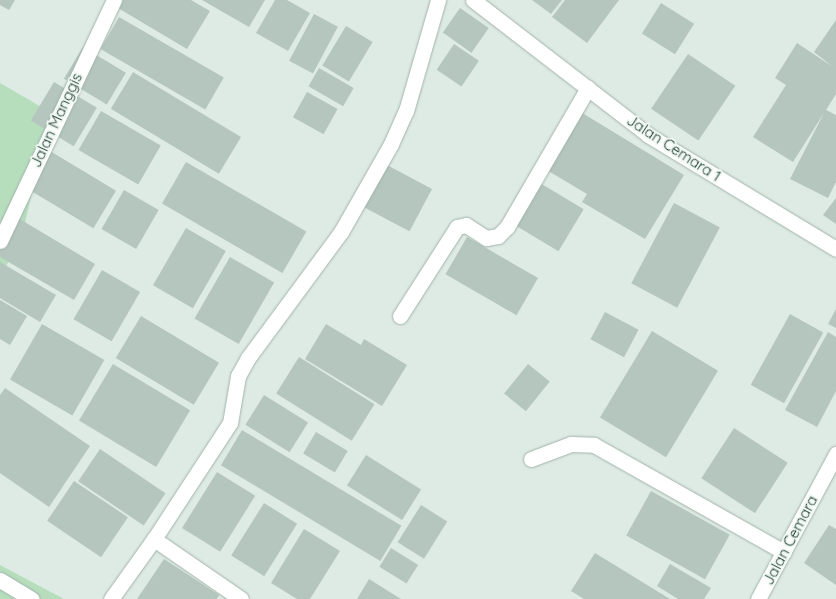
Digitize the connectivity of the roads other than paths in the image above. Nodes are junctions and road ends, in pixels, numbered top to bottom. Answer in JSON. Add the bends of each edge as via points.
{"nodes":[{"id":1,"x":114,"y":0,"type":"edge"},
{"id":2,"x":438,"y":0,"type":"edge"},
{"id":3,"x":472,"y":0,"type":"edge"},
{"id":4,"x":588,"y":88,"type":"junction"},
{"id":5,"x":0,"y":242,"type":"edge"},
{"id":6,"x":836,"y":248,"type":"edge"},
{"id":7,"x":400,"y":316,"type":"dead end"},
{"id":8,"x":836,"y":454,"type":"edge"},
{"id":9,"x":531,"y":459,"type":"dead end"},
{"id":10,"x":154,"y":539,"type":"junction"},
{"id":11,"x":784,"y":552,"type":"junction"},
{"id":12,"x":0,"y":580,"type":"edge"},
{"id":13,"x":32,"y":599,"type":"edge"},
{"id":14,"x":111,"y":599,"type":"edge"},
{"id":15,"x":241,"y":599,"type":"edge"},
{"id":16,"x":758,"y":599,"type":"edge"}],
"edges":[{"from":1,"to":5,"type":"street","name":"Jalan Manggis"},
{"from":2,"to":10,"type":"street","via":[[406,111],[392,144],[341,232],[248,358],[238,376],[230,423]]},
{"from":3,"to":4,"type":"street","name":"Jalan Cemara 1"},
{"from":4,"to":6,"type":"street","name":"Jalan Cemara 1","via":[[648,135]]},
{"from":4,"to":7,"type":"street","via":[[507,227],[498,236],[486,238],[466,225],[456,227]]},
{"from":8,"to":11,"type":"street","name":"Jalan Cemara"},
{"from":9,"to":11,"type":"street","via":[[571,444],[594,445]]},
{"from":10,"to":14,"type":"street"},
{"from":10,"to":15,"type":"street"},
{"from":11,"to":16,"type":"street","name":"Jalan Cemara"},
{"from":12,"to":13,"type":"street"}]}
